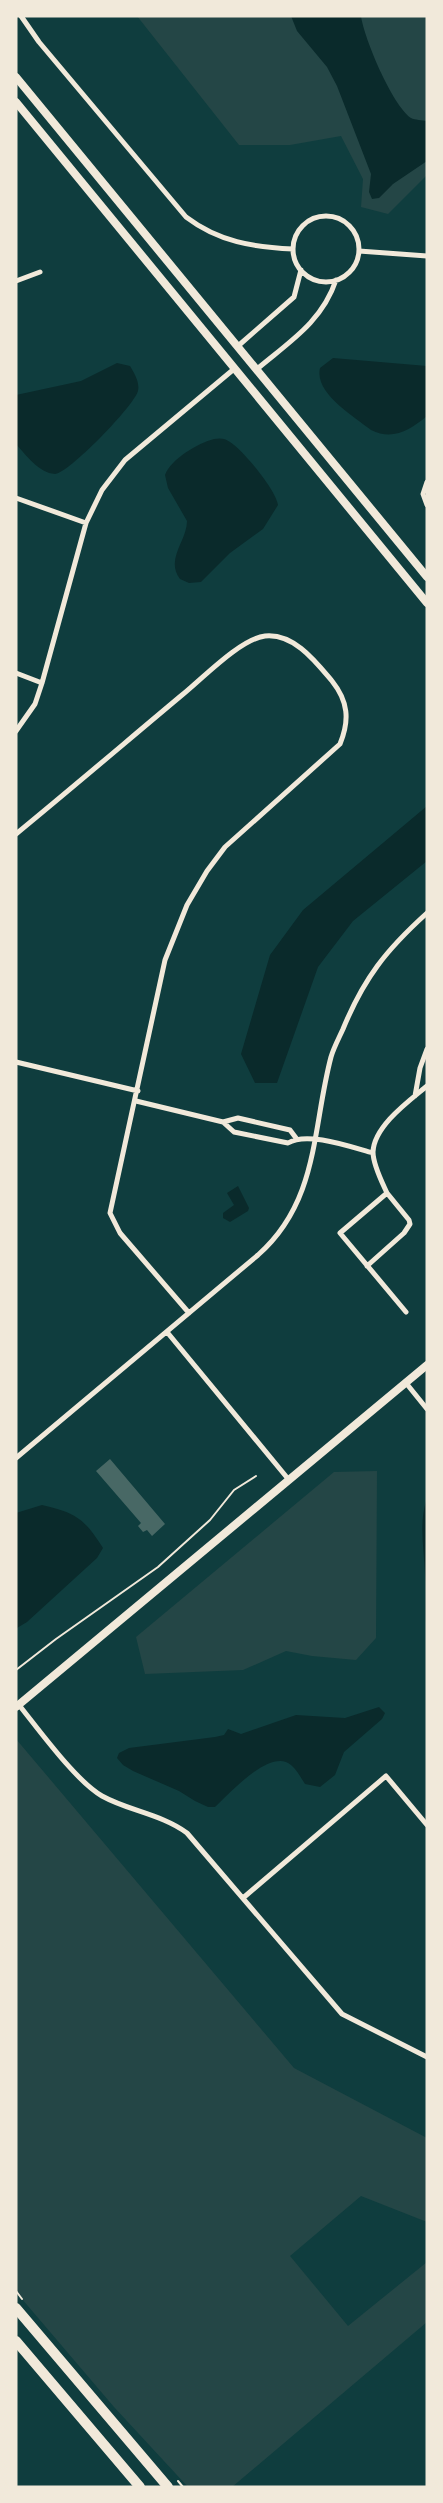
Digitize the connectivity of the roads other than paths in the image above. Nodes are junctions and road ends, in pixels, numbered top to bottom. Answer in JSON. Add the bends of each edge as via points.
{"nodes":[{"id":1,"x":21,"y":16,"type":"edge"},
{"id":2,"x":16,"y":77,"type":"edge"},
{"id":3,"x":16,"y":102,"type":"edge"},
{"id":4,"x":293,"y":249,"type":"junction"},
{"id":5,"x":359,"y":251,"type":"junction"},
{"id":6,"x":427,"y":256,"type":"edge"},
{"id":7,"x":301,"y":270,"type":"junction"},
{"id":8,"x":40,"y":272,"type":"dead end"},
{"id":9,"x":336,"y":280,"type":"junction"},
{"id":10,"x":16,"y":281,"type":"edge"},
{"id":11,"x":238,"y":346,"type":"junction"},
{"id":12,"x":234,"y":369,"type":"junction"},
{"id":13,"x":257,"y":369,"type":"junction"},
{"id":14,"x":427,"y":482,"type":"edge"},
{"id":15,"x":16,"y":498,"type":"edge"},
{"id":16,"x":427,"y":505,"type":"edge"},
{"id":17,"x":86,"y":523,"type":"junction"},
{"id":18,"x":427,"y":577,"type":"edge"},
{"id":19,"x":427,"y":603,"type":"edge"},
{"id":20,"x":16,"y":673,"type":"edge"},
{"id":21,"x":42,"y":682,"type":"junction"},
{"id":22,"x":16,"y":732,"type":"edge"},
{"id":23,"x":16,"y":834,"type":"edge"},
{"id":24,"x":427,"y":913,"type":"edge"},
{"id":25,"x":427,"y":1050,"type":"edge"},
{"id":26,"x":16,"y":1062,"type":"edge"},
{"id":27,"x":427,"y":1086,"type":"edge"},
{"id":28,"x":138,"y":1091,"type":"junction"},
{"id":29,"x":415,"y":1096,"type":"junction"},
{"id":30,"x":136,"y":1101,"type":"junction"},
{"id":31,"x":223,"y":1122,"type":"junction"},
{"id":32,"x":296,"y":1138,"type":"junction"},
{"id":33,"x":316,"y":1139,"type":"junction"},
{"id":34,"x":373,"y":1153,"type":"junction"},
{"id":35,"x":387,"y":1193,"type":"junction"},
{"id":36,"x":367,"y":1266,"type":"junction"},
{"id":37,"x":406,"y":1312,"type":"dead end"},
{"id":38,"x":189,"y":1313,"type":"junction"},
{"id":39,"x":167,"y":1332,"type":"junction"},
{"id":40,"x":427,"y":1365,"type":"edge"},
{"id":41,"x":406,"y":1383,"type":"junction"},
{"id":42,"x":427,"y":1408,"type":"edge"},
{"id":43,"x":16,"y":1458,"type":"edge"},
{"id":44,"x":289,"y":1480,"type":"junction"},
{"id":45,"x":17,"y":1706,"type":"edge"},
{"id":46,"x":427,"y":1825,"type":"edge"},
{"id":47,"x":243,"y":1898,"type":"junction"},
{"id":48,"x":427,"y":2057,"type":"edge"},
{"id":49,"x":16,"y":2308,"type":"edge"},
{"id":50,"x":16,"y":2341,"type":"edge"},
{"id":51,"x":140,"y":2487,"type":"edge"},
{"id":52,"x":168,"y":2487,"type":"edge"}],
"edges":[{"from":1,"to":4,"type":"street","via":[[38,42],[186,217],[200,228],[234,242]]},
{"from":2,"to":11,"type":"street"},
{"from":3,"to":12,"type":"street"},
{"from":4,"to":5,"type":"street","via":[[300,229],[316,217],[327,216],[346,223],[356,236]]},
{"from":4,"to":7,"type":"street"},
{"from":5,"to":6,"type":"street"},
{"from":5,"to":9,"type":"street","via":[[350,272]]},
{"from":7,"to":9,"type":"street","via":[[317,281]]},
{"from":7,"to":11,"type":"street","via":[[294,297]]},
{"from":8,"to":10,"type":"street"},
{"from":9,"to":13,"type":"street","via":[[329,301],[306,330]]},
{"from":11,"to":13,"type":"street"},
{"from":12,"to":17,"type":"street","via":[[125,460],[102,490]]},
{"from":12,"to":19,"type":"street"},
{"from":13,"to":18,"type":"street"},
{"from":14,"to":16,"type":"street","via":[[423,494]]},
{"from":15,"to":17,"type":"street"},
{"from":17,"to":21,"type":"street"},
{"from":20,"to":21,"type":"street"},
{"from":21,"to":22,"type":"street","via":[[34,704]]},
{"from":23,"to":28,"type":"street","via":[[253,640],[266,636],[299,647],[318,664],[346,703],[345,731],[340,744],[226,847],[197,887],[178,923],[165,960]]},
{"from":24,"to":33,"type":"street","via":[[393,945],[369,975],[351,1009],[331,1055]]},
{"from":25,"to":29,"type":"street"},
{"from":26,"to":28,"type":"street"},
{"from":27,"to":29,"type":"street"},
{"from":28,"to":30,"type":"street"},
{"from":29,"to":34,"type":"street","via":[[391,1117]]},
{"from":30,"to":31,"type":"street"},
{"from":30,"to":38,"type":"street","via":[[111,1216],[120,1233]]},
{"from":31,"to":32,"type":"street","via":[[238,1118],[290,1130]]},
{"from":31,"to":32,"type":"street","via":[[234,1132],[288,1143]]},
{"from":32,"to":33,"type":"street"},
{"from":33,"to":34,"type":"street"},
{"from":33,"to":38,"type":"street","via":[[302,1193],[286,1225],[268,1246]]},
{"from":34,"to":35,"type":"street"},
{"from":35,"to":36,"type":"street","via":[[410,1224]]},
{"from":35,"to":36,"type":"street","via":[[340,1234]]},
{"from":36,"to":37,"type":"street"},
{"from":38,"to":39,"type":"street"},
{"from":39,"to":43,"type":"street"},
{"from":39,"to":44,"type":"street"},
{"from":40,"to":41,"type":"street"},
{"from":41,"to":42,"type":"street"},
{"from":41,"to":44,"type":"street"},
{"from":44,"to":45,"type":"street"},
{"from":45,"to":47,"type":"street","via":[[92,1789],[112,1801],[168,1821],[187,1832]]},
{"from":46,"to":47,"type":"street","via":[[386,1776]]},
{"from":47,"to":48,"type":"street","via":[[342,2014]]},
{"from":49,"to":52,"type":"main road"},
{"from":50,"to":51,"type":"main road"}]}
